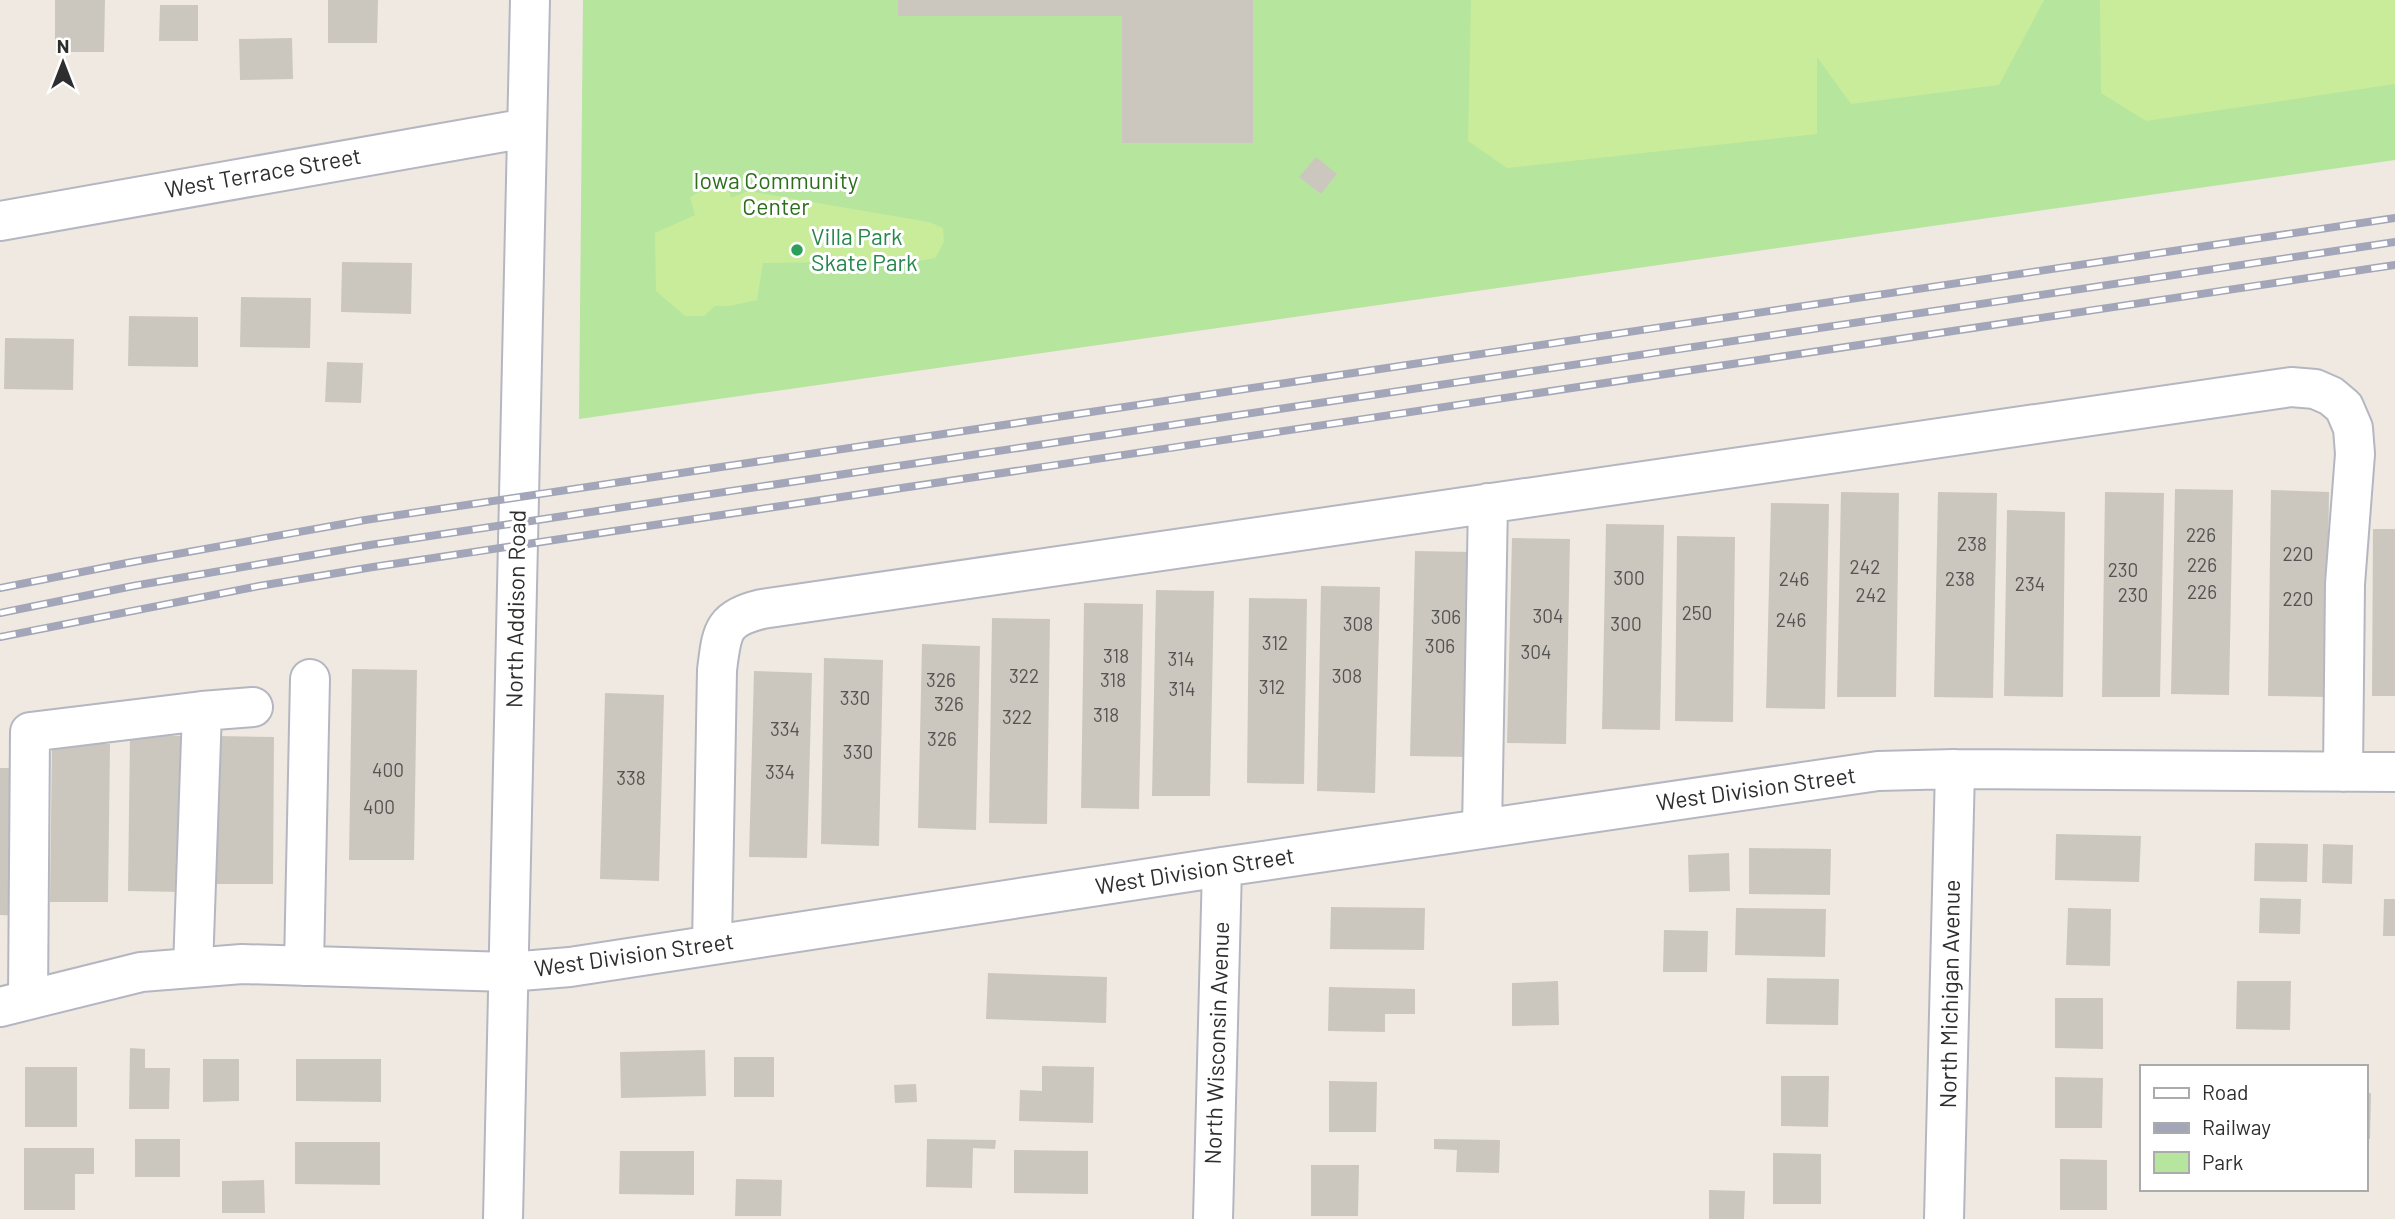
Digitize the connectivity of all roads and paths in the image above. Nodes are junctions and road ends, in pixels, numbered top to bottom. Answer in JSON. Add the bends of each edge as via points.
{"nodes":[{"id":1,"x":530,"y":0,"type":"edge"},
{"id":2,"x":527,"y":128,"type":"junction"},
{"id":3,"x":0,"y":220,"type":"edge"},
{"id":4,"x":1488,"y":503,"type":"junction"},
{"id":5,"x":310,"y":679,"type":"dead end"},
{"id":6,"x":253,"y":707,"type":"dead end"},
{"id":7,"x":202,"y":712,"type":"junction"},
{"id":8,"x":15,"y":734,"type":"edge"},
{"id":9,"x":1955,"y":769,"type":"junction"},
{"id":10,"x":2343,"y":772,"type":"junction"},
{"id":11,"x":2395,"y":772,"type":"edge"},
{"id":12,"x":1482,"y":829,"type":"junction"},
{"id":13,"x":1222,"y":867,"type":"junction"},
{"id":14,"x":712,"y":945,"type":"junction"},
{"id":15,"x":304,"y":966,"type":"junction"},
{"id":16,"x":193,"y":968,"type":"junction"},
{"id":17,"x":508,"y":972,"type":"junction"},
{"id":18,"x":14,"y":1004,"type":"edge"},
{"id":19,"x":503,"y":1219,"type":"edge"},
{"id":20,"x":1213,"y":1219,"type":"edge"},
{"id":21,"x":1944,"y":1219,"type":"edge"}],
"edges":[{"from":1,"to":2,"type":"street","name":"North Addison Road"},
{"from":2,"to":3,"type":"street","name":"West Terrace Street"},
{"from":2,"to":17,"type":"street","name":"North Addison Road"},
{"from":4,"to":10,"type":"street","via":[[2291,387],[2315,389],[2344,407],[2353,428],[2355,454],[2345,584]]},
{"from":4,"to":12,"type":"street"},
{"from":4,"to":14,"type":"street","via":[[742,613],[722,632],[717,670]]},
{"from":5,"to":15,"type":"street"},
{"from":6,"to":7,"type":"street"},
{"from":7,"to":8,"type":"street"},
{"from":7,"to":16,"type":"street"},
{"from":8,"to":18,"type":"street"},
{"from":9,"to":10,"type":"street","name":"West Division Street"},
{"from":9,"to":12,"type":"street","name":"West Division Street","via":[[1878,771]]},
{"from":9,"to":21,"type":"street","name":"North Michigan Avenue"},
{"from":10,"to":11,"type":"street","name":"West Division Street"},
{"from":12,"to":13,"type":"street","name":"West Division Street"},
{"from":13,"to":14,"type":"street","name":"West Division Street"},
{"from":13,"to":20,"type":"street","name":"North Wisconsin Avenue"},
{"from":14,"to":17,"type":"street","name":"West Division Street"},
{"from":15,"to":16,"type":"street","name":"West Division Street"},
{"from":15,"to":17,"type":"street","name":"West Division Street"},
{"from":16,"to":18,"type":"street","name":"West Division Street","via":[[141,972]]},
{"from":17,"to":19,"type":"street","name":"North Addison Road"}]}
